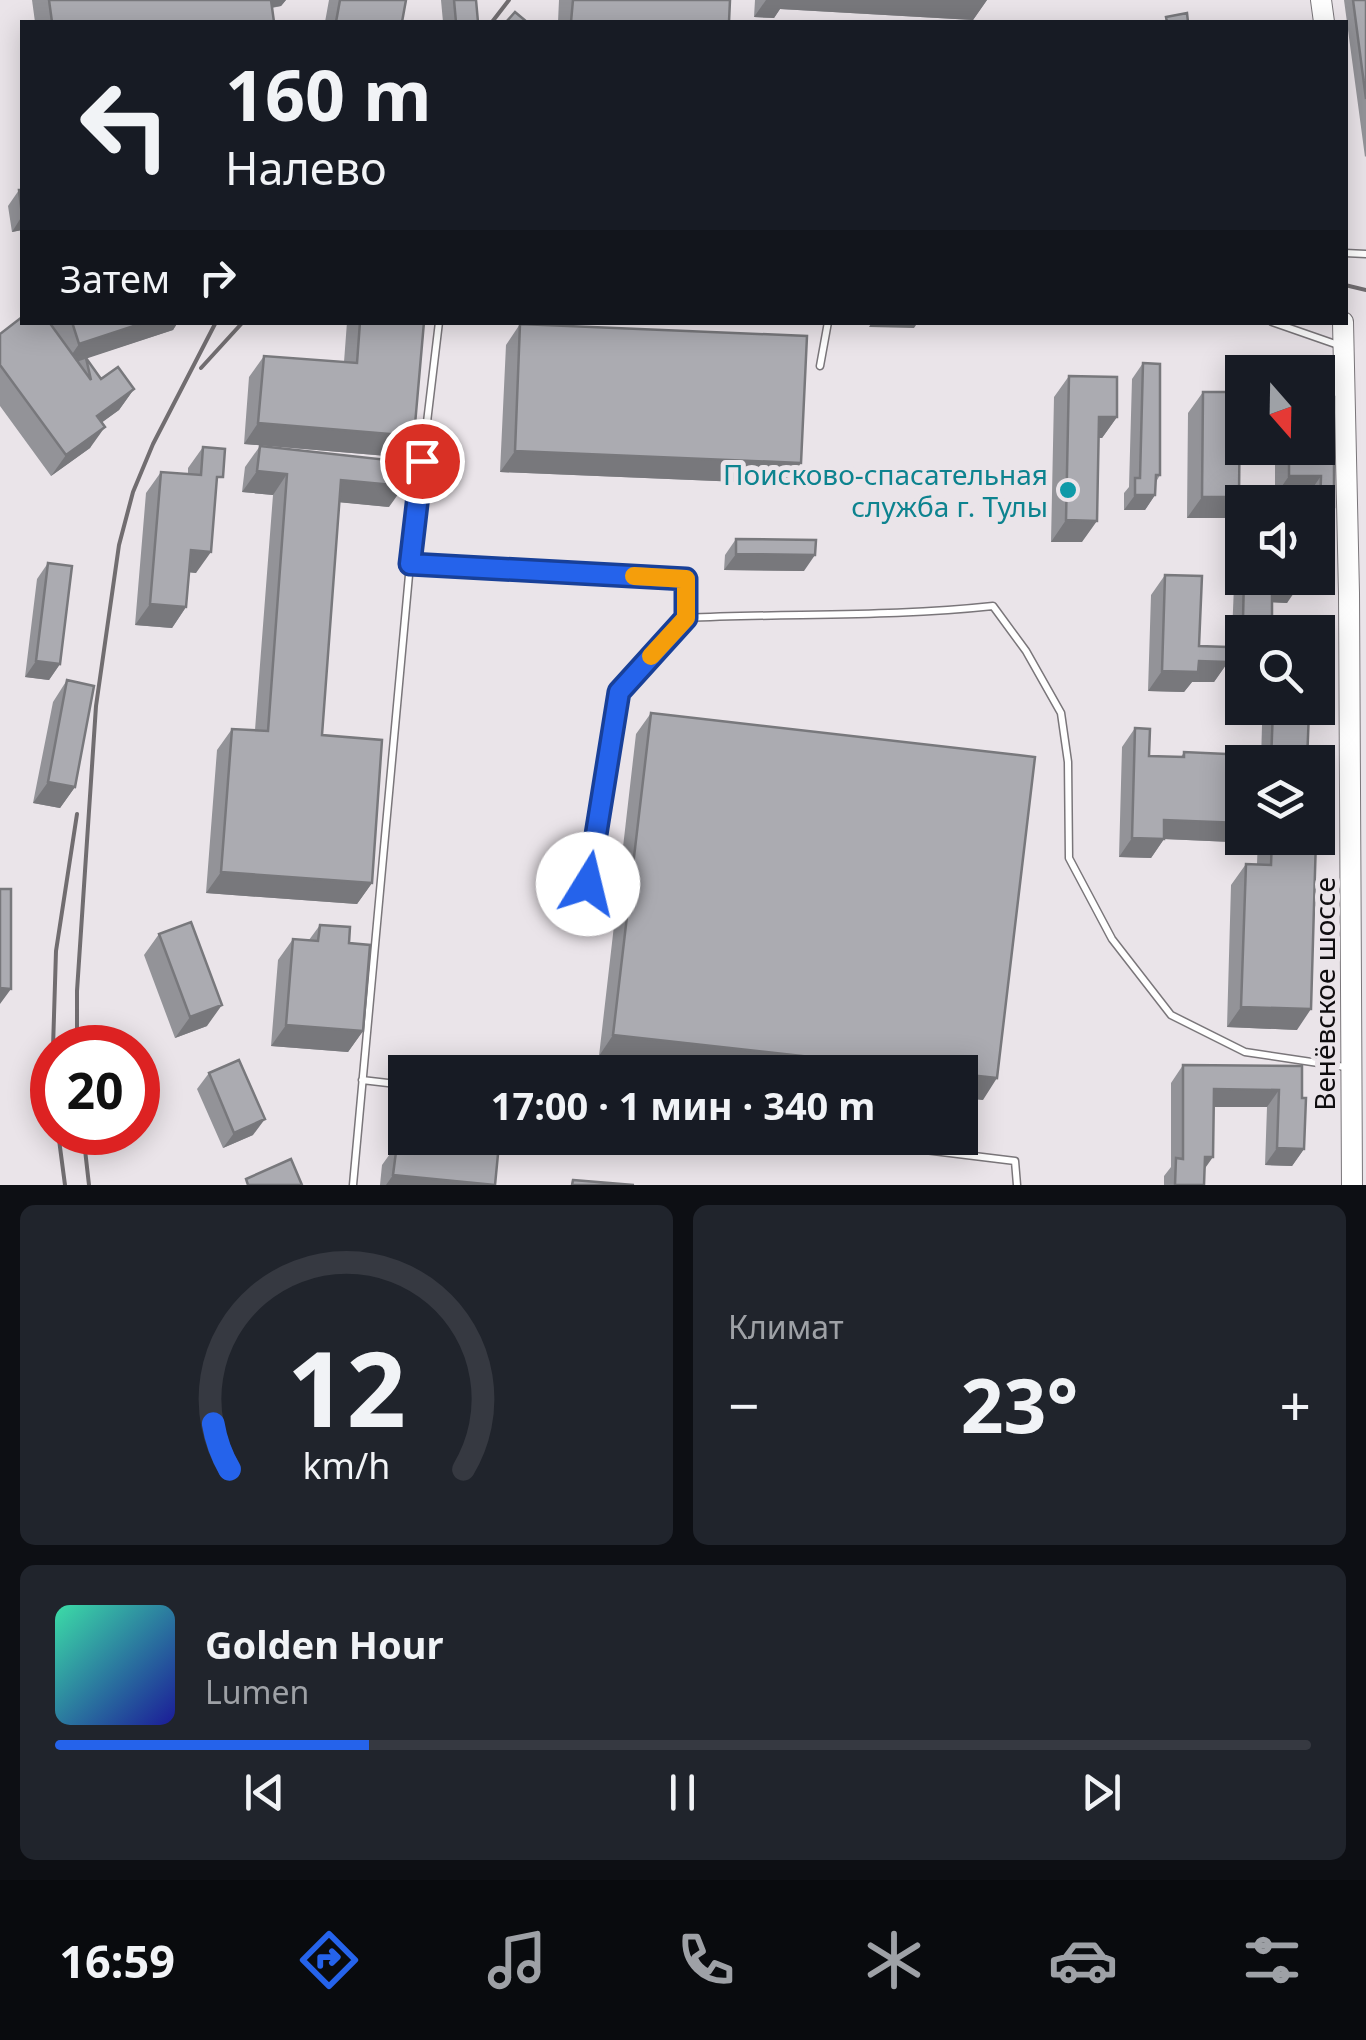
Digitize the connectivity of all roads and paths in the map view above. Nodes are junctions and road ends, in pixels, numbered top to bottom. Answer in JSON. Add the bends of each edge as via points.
{"nodes":[{"id":1,"x":439,"y":325,"type":"edge"},
{"id":2,"x":827,"y":325,"type":"edge"},
{"id":3,"x":1281,"y":325,"type":"edge"},
{"id":4,"x":1342,"y":325,"type":"edge"},
{"id":5,"x":1343,"y":346,"type":"junction"},
{"id":6,"x":820,"y":366,"type":"dead end"},
{"id":7,"x":410,"y":564,"type":"junction"},
{"id":8,"x":1358,"y":594,"type":"edge"},
{"id":9,"x":686,"y":618,"type":"junction"},
{"id":10,"x":582,"y":923,"type":"dead end"},
{"id":11,"x":1352,"y":1068,"type":"junction"},
{"id":12,"x":362,"y":1080,"type":"junction"},
{"id":13,"x":388,"y":1084,"type":"edge"},
{"id":14,"x":966,"y":1155,"type":"edge"},
{"id":15,"x":353,"y":1185,"type":"edge"},
{"id":16,"x":1017,"y":1185,"type":"edge"},
{"id":17,"x":1352,"y":1185,"type":"edge"}],
"edges":[{"from":1,"to":7,"type":"lane"},
{"from":2,"to":6,"type":"lane"},
{"from":3,"to":5,"type":"lane"},
{"from":4,"to":5,"type":"main road","name":"Венёвское шоссе"},
{"from":5,"to":8,"type":"main road","name":"Венёвское шоссе"},
{"from":7,"to":9,"type":"lane","via":[[686,579]]},
{"from":7,"to":12,"type":"lane"},
{"from":8,"to":11,"type":"main road","name":"Венёвское шоссе"},
{"from":9,"to":10,"type":"lane","via":[[619,692]]},
{"from":9,"to":11,"type":"lane","via":[[918,614],[993,606],[1061,713],[1069,858],[1112,939],[1171,1015],[1245,1052]]},
{"from":11,"to":17,"type":"main road","name":"Венёвское шоссе"},
{"from":12,"to":13,"type":"lane"},
{"from":12,"to":15,"type":"lane"},
{"from":14,"to":16,"type":"lane","via":[[1015,1161]]}]}
